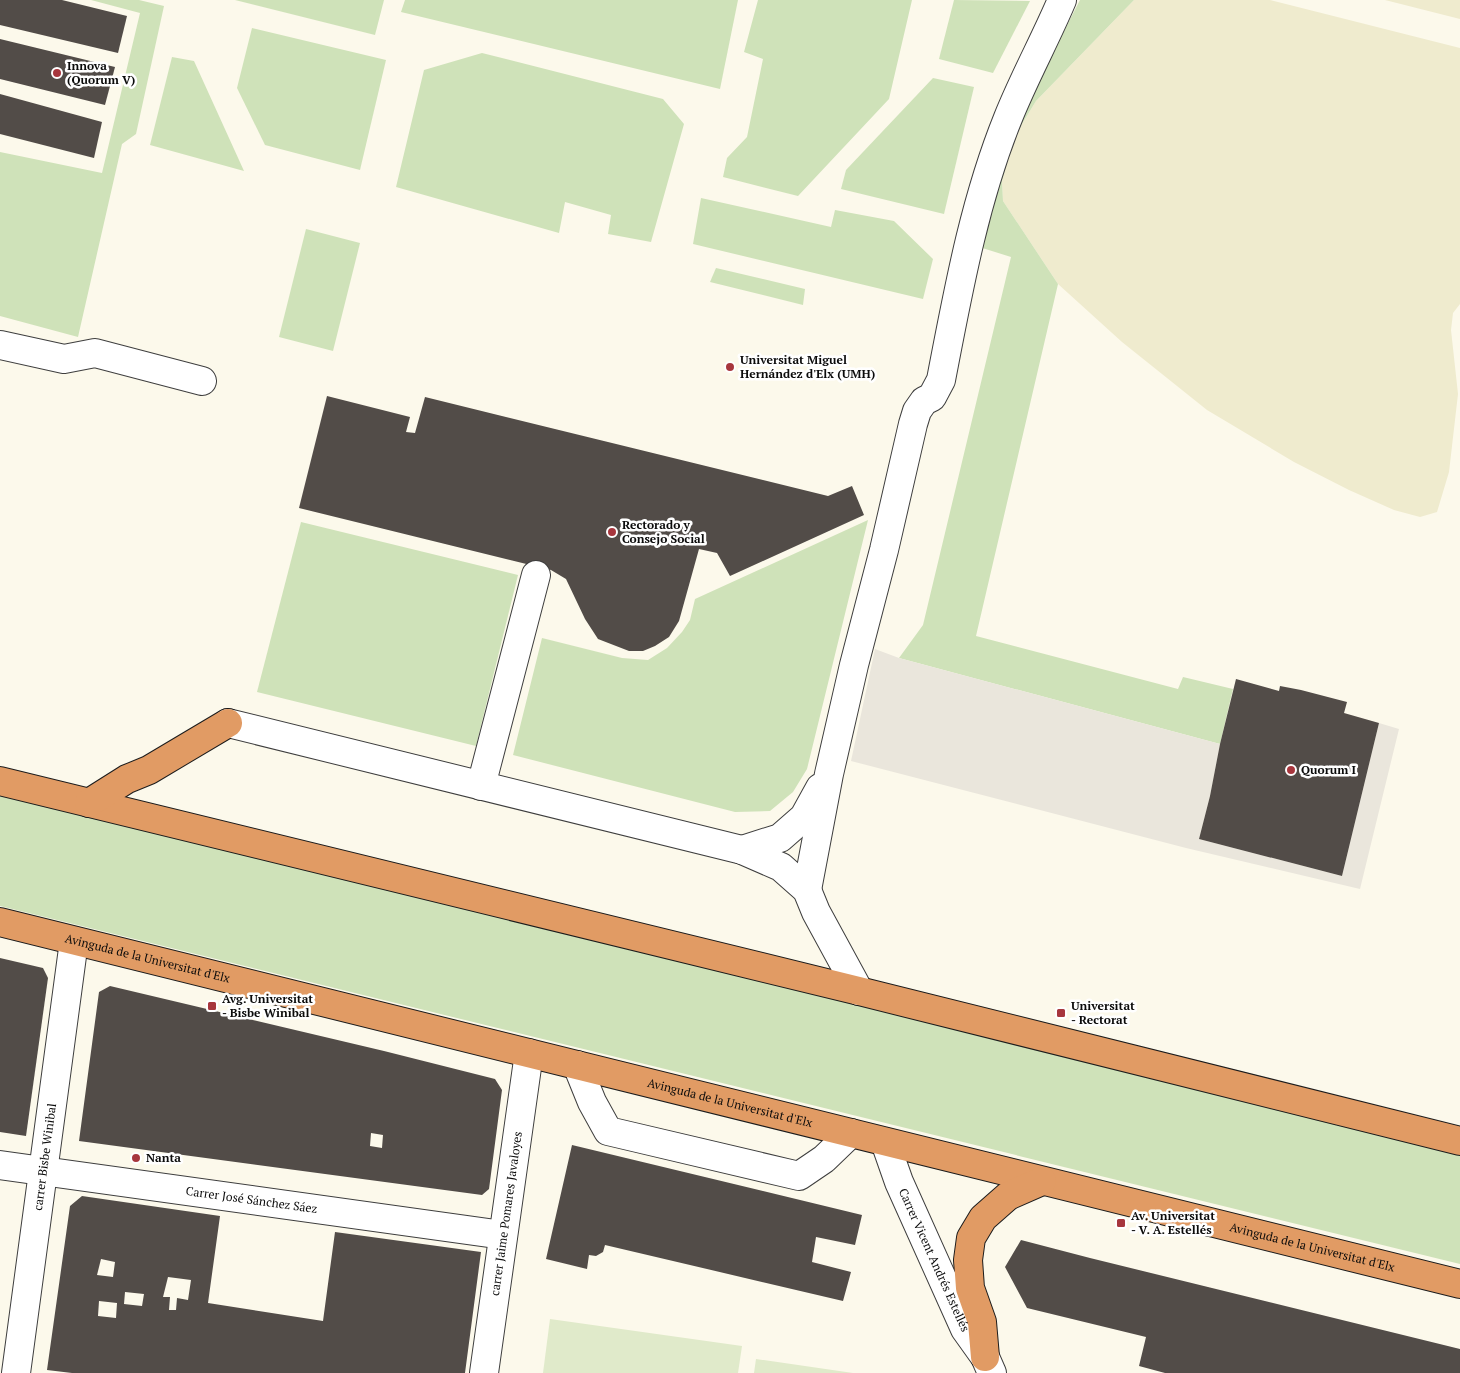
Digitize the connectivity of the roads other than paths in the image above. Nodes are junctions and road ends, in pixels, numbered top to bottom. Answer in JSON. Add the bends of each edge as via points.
{"nodes":[{"id":1,"x":1047,"y":0,"type":"edge"},
{"id":2,"x":1062,"y":0,"type":"edge"},
{"id":3,"x":0,"y":345,"type":"edge"},
{"id":4,"x":202,"y":382,"type":"dead end"},
{"id":5,"x":907,"y":416,"type":"junction"},
{"id":6,"x":536,"y":576,"type":"dead end"},
{"id":7,"x":228,"y":723,"type":"joint"},
{"id":8,"x":829,"y":774,"type":"junction"},
{"id":9,"x":0,"y":781,"type":"edge"},
{"id":10,"x":481,"y":786,"type":"junction"},
{"id":11,"x":89,"y":803,"type":"junction"},
{"id":12,"x":742,"y":850,"type":"junction"},
{"id":13,"x":807,"y":890,"type":"junction"},
{"id":14,"x":0,"y":922,"type":"edge"},
{"id":15,"x":74,"y":941,"type":"junction"},
{"id":16,"x":859,"y":991,"type":"junction"},
{"id":17,"x":529,"y":1054,"type":"junction"},
{"id":18,"x":577,"y":1065,"type":"junction"},
{"id":19,"x":851,"y":1133,"type":"junction"},
{"id":20,"x":1460,"y":1140,"type":"edge"},
{"id":21,"x":885,"y":1142,"type":"junction"},
{"id":22,"x":0,"y":1165,"type":"edge"},
{"id":23,"x":44,"y":1171,"type":"junction"},
{"id":24,"x":1042,"y":1180,"type":"junction"},
{"id":25,"x":504,"y":1235,"type":"junction"},
{"id":26,"x":1460,"y":1284,"type":"edge"},
{"id":27,"x":988,"y":1365,"type":"edge"},
{"id":28,"x":16,"y":1373,"type":"edge"},
{"id":29,"x":484,"y":1373,"type":"edge"}],
"edges":[{"from":1,"to":5,"type":"street","via":[[993,112],[964,199],[924,391]]},
{"from":2,"to":5,"type":"street","via":[[1008,118],[986,182],[965,257],[941,380],[932,397]]},
{"from":3,"to":4,"type":"street","via":[[64,359],[95,352]]},
{"from":5,"to":8,"type":"street","via":[[901,476]]},
{"from":6,"to":10,"type":"street"},
{"from":7,"to":10,"type":"street"},
{"from":7,"to":11,"type":"highway"},
{"from":8,"to":12,"type":"street","via":[[804,817],[780,838]]},
{"from":8,"to":13,"type":"street"},
{"from":9,"to":11,"type":"highway"},
{"from":10,"to":12,"type":"street"},
{"from":11,"to":16,"type":"highway"},
{"from":12,"to":13,"type":"street","via":[[781,866]]},
{"from":13,"to":16,"type":"street"},
{"from":14,"to":15,"type":"highway","name":"Avinguda de la Universitat d'Elx"},
{"from":15,"to":17,"type":"highway","name":"Avinguda de la Universitat d'Elx"},
{"from":15,"to":23,"type":"street","name":"carrer Bisbe Winibal"},
{"from":16,"to":20,"type":"highway"},
{"from":17,"to":18,"type":"highway","name":"Avinguda de la Universitat d'Elx"},
{"from":17,"to":25,"type":"street","name":"carrer Jaime Pomares Javaloyes"},
{"from":18,"to":19,"type":"highway","name":"Avinguda de la Universitat d'Elx"},
{"from":18,"to":19,"type":"street","via":[[608,1131],[799,1176],[824,1159]]},
{"from":19,"to":21,"type":"highway","name":"Avinguda de la Universitat d'Elx"},
{"from":21,"to":24,"type":"highway","name":"Avinguda de la Universitat d'Elx"},
{"from":21,"to":27,"type":"street","name":"Carrer Vicent Andrés Estellés","via":[[899,1182],[966,1329]]},
{"from":22,"to":23,"type":"street","name":"Carrer José Sánchez Sáez"},
{"from":23,"to":25,"type":"street","name":"Carrer José Sánchez Sáez"},
{"from":23,"to":28,"type":"street","name":"carrer Bisbe Winibal"},
{"from":24,"to":26,"type":"highway","name":"Avinguda de la Universitat d'Elx"},
{"from":24,"to":27,"type":"highway","via":[[1008,1196],[983,1218],[971,1238],[968,1260],[970,1288],[982,1322]]},
{"from":25,"to":29,"type":"street","name":"carrer Jaime Pomares Javaloyes"}]}
